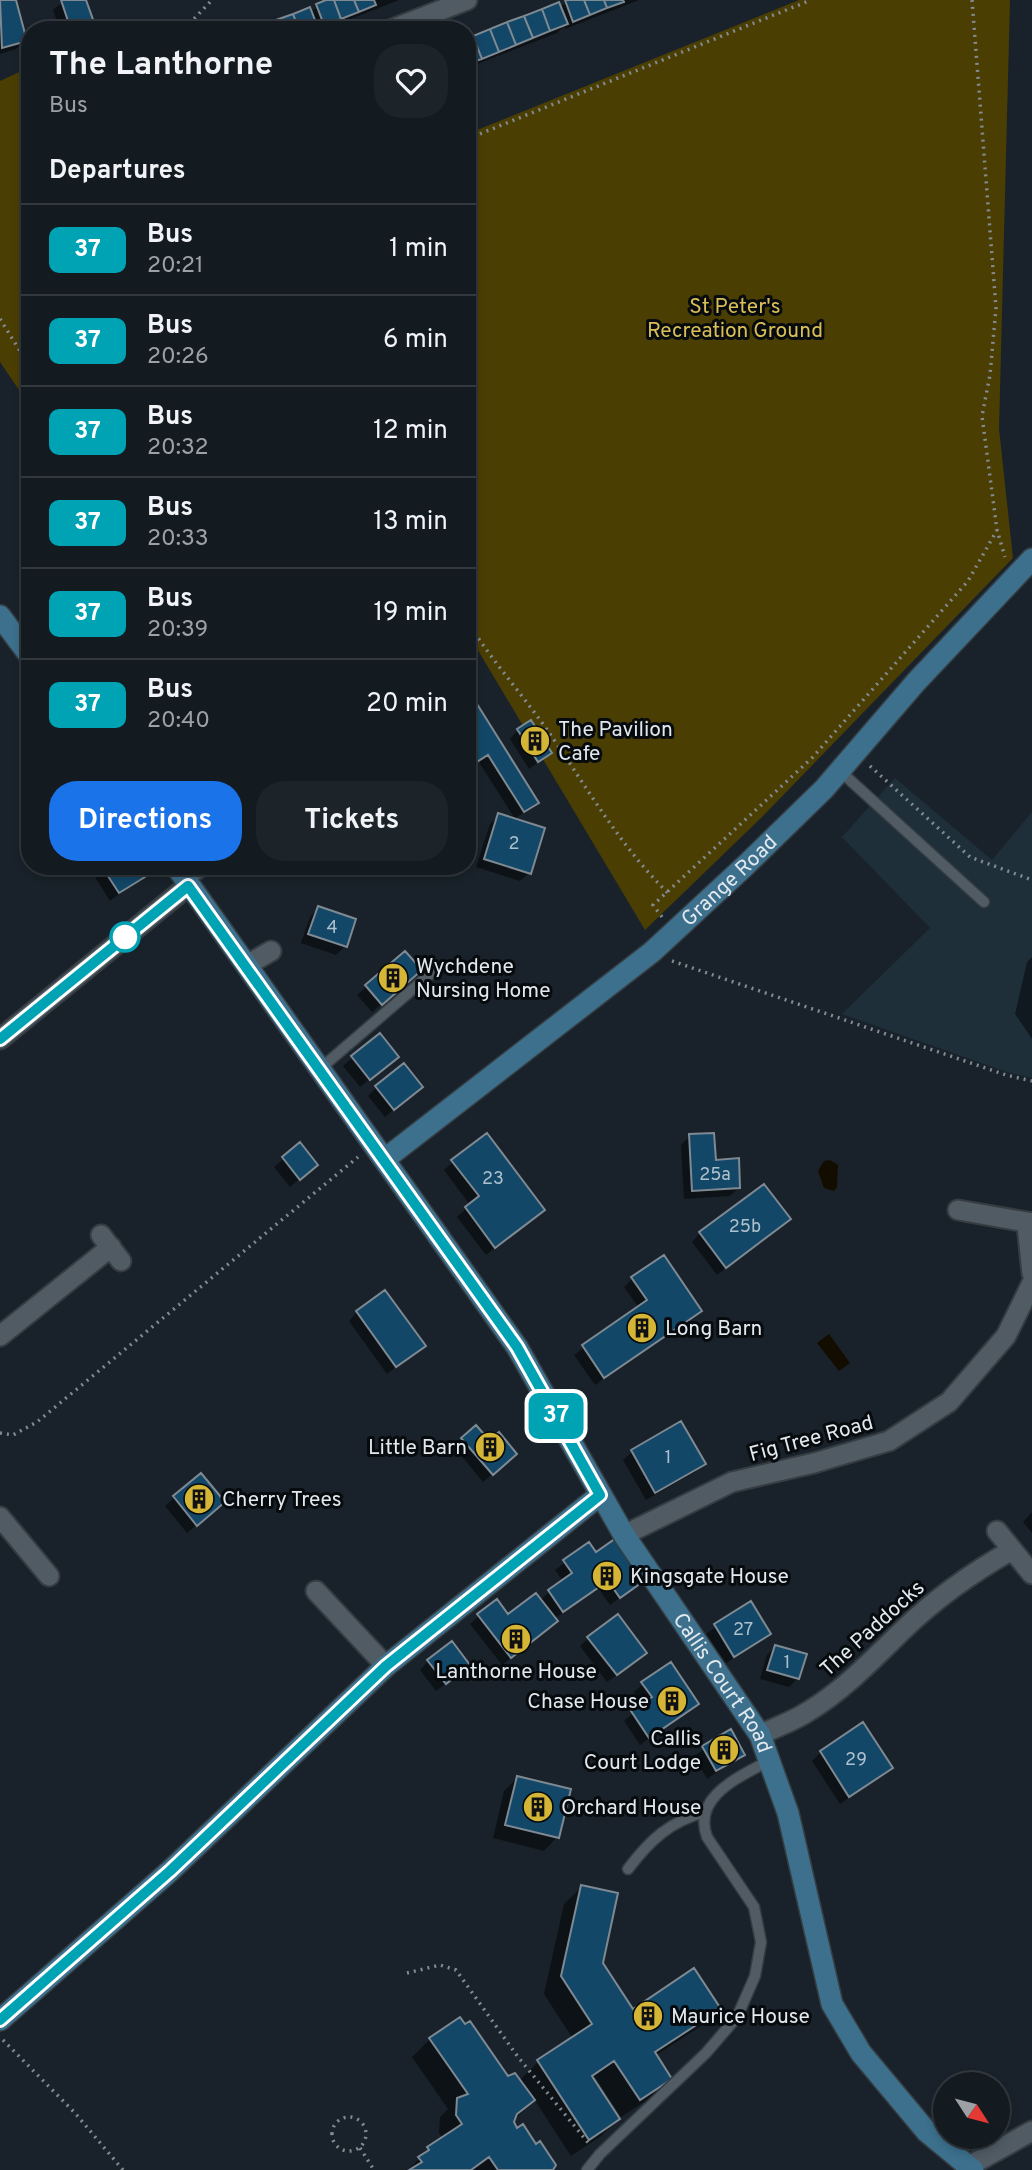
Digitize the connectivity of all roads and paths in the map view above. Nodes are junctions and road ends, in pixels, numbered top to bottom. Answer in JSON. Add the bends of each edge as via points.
{"nodes":[{"id":1,"x":212,"y":0,"type":"edge"},
{"id":2,"x":467,"y":0,"type":"edge"},
{"id":3,"x":811,"y":0,"type":"edge"},
{"id":4,"x":972,"y":0,"type":"edge"},
{"id":5,"x":192,"y":21,"type":"edge"},
{"id":6,"x":413,"y":21,"type":"edge"},
{"id":7,"x":476,"y":135,"type":"edge"},
{"id":8,"x":0,"y":318,"type":"edge"},
{"id":9,"x":21,"y":352,"type":"edge"},
{"id":10,"x":997,"y":530,"type":"junction"},
{"id":11,"x":1032,"y":558,"type":"edge"},
{"id":12,"x":1011,"y":579,"type":"junction"},
{"id":13,"x":0,"y":616,"type":"edge"},
{"id":14,"x":476,"y":635,"type":"edge"},
{"id":15,"x":21,"y":644,"type":"edge"},
{"id":16,"x":856,"y":752,"type":"junction"},
{"id":17,"x":840,"y":771,"type":"junction"},
{"id":18,"x":186,"y":875,"type":"edge"},
{"id":19,"x":188,"y":875,"type":"edge"},
{"id":20,"x":1032,"y":880,"type":"edge"},
{"id":21,"x":668,"y":893,"type":"junction"},
{"id":22,"x":984,"y":902,"type":"dead end"},
{"id":23,"x":673,"y":933,"type":"junction"},
{"id":24,"x":271,"y":951,"type":"dead end"},
{"id":25,"x":652,"y":952,"type":"junction"},
{"id":26,"x":247,"y":965,"type":"junction"},
{"id":27,"x":435,"y":970,"type":"dead end"},
{"id":28,"x":0,"y":1039,"type":"edge"},
{"id":29,"x":321,"y":1068,"type":"junction"},
{"id":30,"x":1032,"y":1081,"type":"edge"},
{"id":31,"x":380,"y":1152,"type":"junction"},
{"id":32,"x":957,"y":1212,"type":"dead end"},
{"id":33,"x":1030,"y":1224,"type":"edge"},
{"id":34,"x":111,"y":1248,"type":"dead end"},
{"id":35,"x":1032,"y":1273,"type":"edge"},
{"id":36,"x":1032,"y":1283,"type":"edge"},
{"id":37,"x":0,"y":1336,"type":"edge"},
{"id":38,"x":0,"y":1433,"type":"edge"},
{"id":39,"x":600,"y":1495,"type":"junction"},
{"id":40,"x":0,"y":1517,"type":"edge"},
{"id":41,"x":997,"y":1531,"type":"dead end"},
{"id":42,"x":624,"y":1535,"type":"junction"},
{"id":43,"x":1012,"y":1550,"type":"junction"},
{"id":44,"x":1032,"y":1574,"type":"edge"},
{"id":45,"x":48,"y":1576,"type":"dead end"},
{"id":46,"x":313,"y":1589,"type":"dead end"},
{"id":47,"x":386,"y":1666,"type":"junction"},
{"id":48,"x":760,"y":1735,"type":"junction"},
{"id":49,"x":770,"y":1760,"type":"junction"},
{"id":50,"x":706,"y":1812,"type":"junction"},
{"id":51,"x":628,"y":1869,"type":"dead end"},
{"id":52,"x":407,"y":1973,"type":"dead end"},
{"id":53,"x":0,"y":2020,"type":"edge"},
{"id":54,"x":0,"y":2037,"type":"edge"},
{"id":55,"x":1032,"y":2131,"type":"edge"},
{"id":56,"x":359,"y":2148,"type":"junction"},
{"id":57,"x":600,"y":2154,"type":"junction"},
{"id":58,"x":971,"y":2168,"type":"edge"},
{"id":59,"x":123,"y":2170,"type":"edge"},
{"id":60,"x":374,"y":2170,"type":"edge"},
{"id":61,"x":587,"y":2170,"type":"edge"}],
"edges":[{"from":1,"to":5,"type":"path"},
{"from":2,"to":6,"type":"street"},
{"from":3,"to":7,"type":"path"},
{"from":4,"to":10,"type":"path","via":[[996,308],[982,416]]},
{"from":8,"to":9,"type":"path"},
{"from":10,"to":12,"type":"path"},
{"from":10,"to":21,"type":"path","via":[[968,581],[813,757]]},
{"from":11,"to":12,"type":"street","name":"Grange Road"},
{"from":12,"to":16,"type":"street","name":"Grange Road"},
{"from":13,"to":15,"type":"street"},
{"from":14,"to":21,"type":"path","via":[[635,860]]},
{"from":16,"to":17,"type":"street","name":"Grange Road"},
{"from":16,"to":20,"type":"path","via":[[970,857]]},
{"from":17,"to":22,"type":"lane"},
{"from":17,"to":23,"type":"street","name":"Grange Road"},
{"from":18,"to":28,"type":"street"},
{"from":19,"to":26,"type":"street","name":"Callis Court Road"},
{"from":21,"to":23,"type":"path","via":[[653,905]]},
{"from":23,"to":25,"type":"street","name":"Grange Road"},
{"from":24,"to":26,"type":"street"},
{"from":25,"to":30,"type":"path"},
{"from":25,"to":31,"type":"street","name":"Grange Road"},
{"from":26,"to":29,"type":"street","name":"Callis Court Road"},
{"from":27,"to":29,"type":"lane"},
{"from":29,"to":31,"type":"street","name":"Callis Court Road"},
{"from":31,"to":38,"type":"path","via":[[37,1422],[13,1435]]},
{"from":31,"to":39,"type":"street","name":"Callis Court Road","via":[[517,1347]]},
{"from":32,"to":33,"type":"street"},
{"from":33,"to":35,"type":"street"},
{"from":34,"to":37,"type":"street"},
{"from":36,"to":42,"type":"street","name":"Fig Tree Road","via":[[1006,1336],[949,1402],[889,1441],[732,1482]]},
{"from":39,"to":42,"type":"street","name":"Callis Court Road"},
{"from":39,"to":47,"type":"street"},
{"from":40,"to":45,"type":"street"},
{"from":41,"to":43,"type":"street"},
{"from":42,"to":48,"type":"street","name":"Callis Court Road"},
{"from":43,"to":44,"type":"street"},
{"from":43,"to":48,"type":"street","name":"The Paddocks","via":[[935,1601],[834,1694]]},
{"from":46,"to":47,"type":"street"},
{"from":47,"to":53,"type":"street","via":[[170,1871]]},
{"from":48,"to":49,"type":"street","name":"Callis Court Road"},
{"from":49,"to":50,"type":"lane","via":[[728,1784],[710,1800]]},
{"from":49,"to":58,"type":"street","name":"Callis Court Road","via":[[801,1863],[832,2004],[861,2053],[927,2132]]},
{"from":50,"to":51,"type":"lane","via":[[668,1826]]},
{"from":50,"to":57,"type":"lane","via":[[703,1825],[707,1837],[754,1906],[761,1942],[755,1976],[737,2017],[706,2053]]},
{"from":52,"to":57,"type":"path","via":[[440,1965],[456,1970],[578,2134]]},
{"from":54,"to":59,"type":"path"},
{"from":55,"to":58,"type":"street"},
{"from":56,"to":56,"type":"path","via":[[365,2139],[363,2124],[354,2118],[339,2120],[333,2130],[334,2142],[348,2151]]},
{"from":56,"to":60,"type":"path"},
{"from":57,"to":61,"type":"lane"}]}
